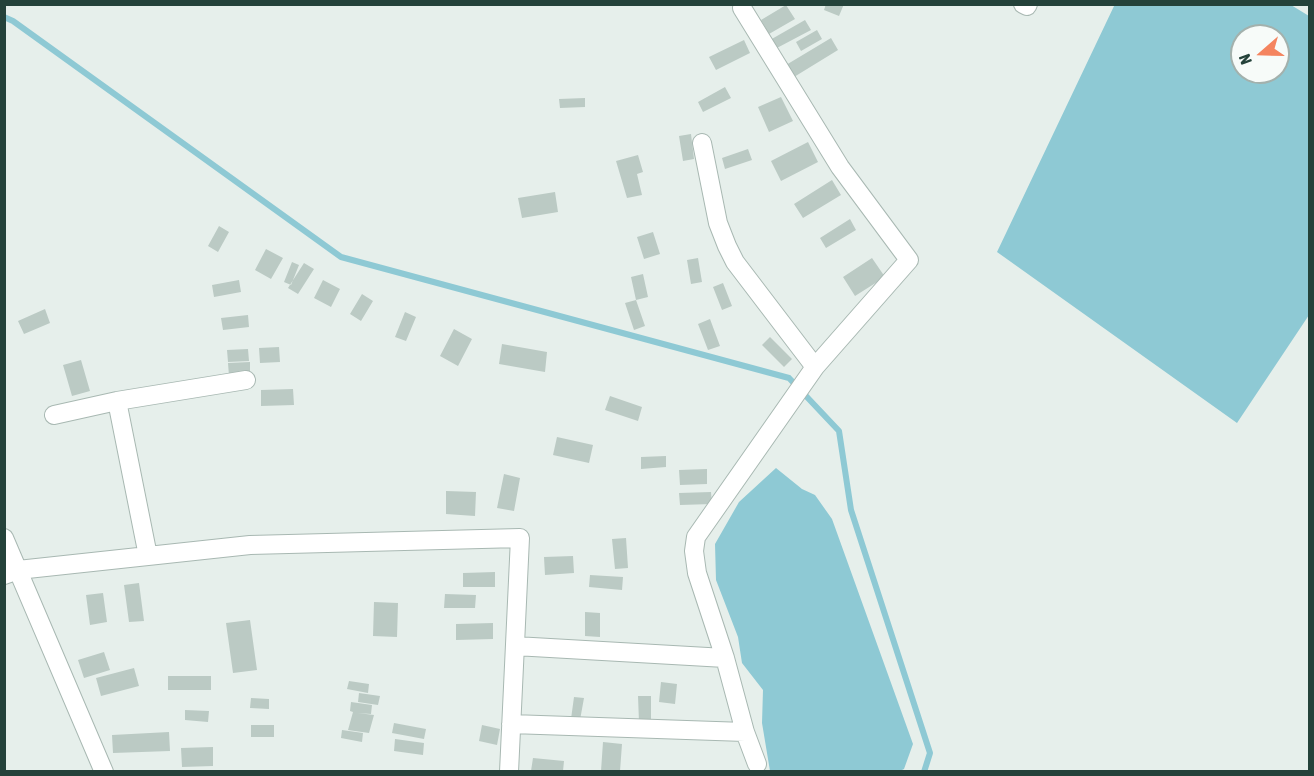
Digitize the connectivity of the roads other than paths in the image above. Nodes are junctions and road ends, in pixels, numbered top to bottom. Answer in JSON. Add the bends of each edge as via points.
{"nodes":[{"id":1,"x":742,"y":8,"type":"dead end"},
{"id":2,"x":702,"y":143,"type":"dead end"},
{"id":3,"x":815,"y":367,"type":"junction"},
{"id":4,"x":246,"y":381,"type":"dead end"},
{"id":5,"x":117,"y":401,"type":"junction"},
{"id":6,"x":54,"y":416,"type":"dead end"},
{"id":7,"x":4,"y":538,"type":"edge"},
{"id":8,"x":148,"y":556,"type":"junction"},
{"id":9,"x":11,"y":572,"type":"edge"},
{"id":10,"x":514,"y":646,"type":"junction"},
{"id":11,"x":725,"y":658,"type":"junction"},
{"id":12,"x":511,"y":724,"type":"junction"},
{"id":13,"x":745,"y":732,"type":"junction"},
{"id":14,"x":757,"y":764,"type":"dead end"},
{"id":15,"x":104,"y":771,"type":"edge"},
{"id":16,"x":509,"y":771,"type":"edge"}],
"edges":[{"from":1,"to":3,"type":"street","via":[[834,158],[909,260]]},
{"from":2,"to":3,"type":"street","via":[[718,223],[735,262]]},
{"from":3,"to":11,"type":"street","via":[[696,537],[697,573]]},
{"from":4,"to":5,"type":"street"},
{"from":5,"to":6,"type":"street"},
{"from":5,"to":8,"type":"street"},
{"from":7,"to":9,"type":"street"},
{"from":8,"to":9,"type":"street"},
{"from":8,"to":10,"type":"street","via":[[250,545],[520,538]]},
{"from":9,"to":15,"type":"street"},
{"from":10,"to":11,"type":"street"},
{"from":10,"to":12,"type":"street"},
{"from":11,"to":13,"type":"street"},
{"from":12,"to":13,"type":"street"},
{"from":12,"to":16,"type":"street"},
{"from":13,"to":14,"type":"street"}]}
